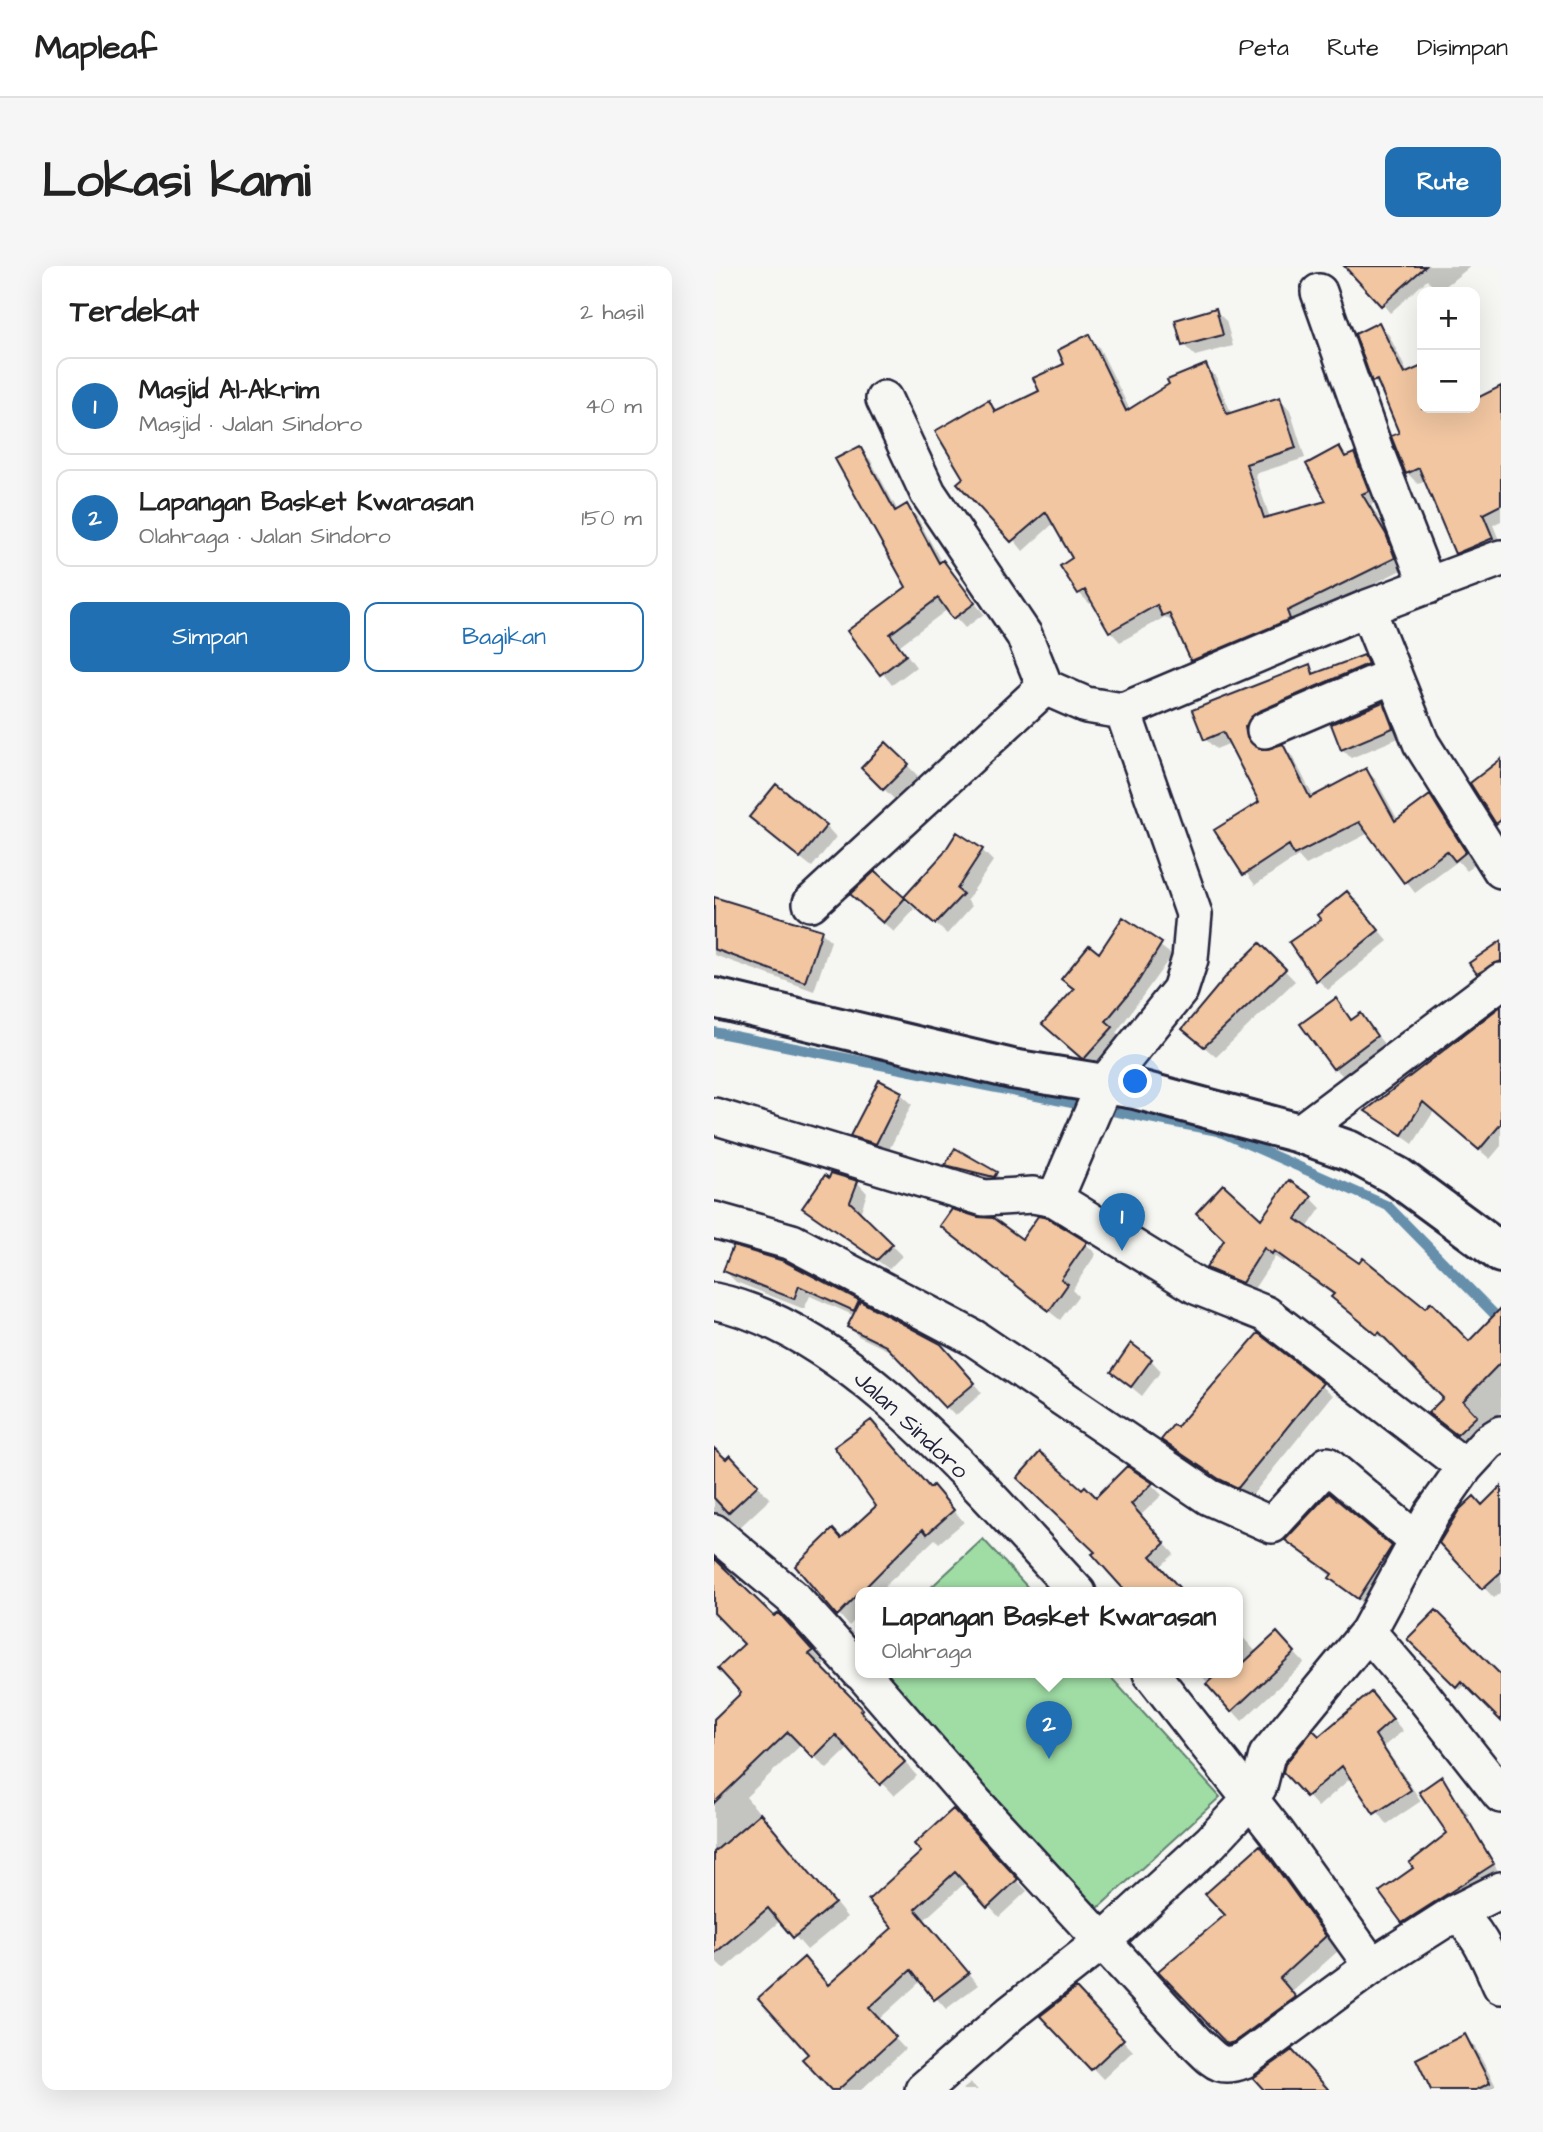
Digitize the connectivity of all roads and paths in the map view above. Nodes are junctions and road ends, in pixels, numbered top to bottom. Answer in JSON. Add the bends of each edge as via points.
{"nodes":[{"id":1,"x":1319,"y":292,"type":"dead end"},
{"id":2,"x":884,"y":400,"type":"dead end"},
{"id":3,"x":1501,"y":558,"type":"edge"},
{"id":4,"x":1429,"y":586,"type":"junction"},
{"id":5,"x":1367,"y":608,"type":"junction"},
{"id":6,"x":1394,"y":676,"type":"junction"},
{"id":7,"x":1045,"y":687,"type":"junction"},
{"id":8,"x":1123,"y":711,"type":"junction"},
{"id":9,"x":1265,"y":730,"type":"dead end"},
{"id":10,"x":1501,"y":870,"type":"edge"},
{"id":11,"x":811,"y":902,"type":"dead end"},
{"id":12,"x":1501,"y":981,"type":"edge"},
{"id":13,"x":714,"y":998,"type":"edge"},
{"id":14,"x":1099,"y":1098,"type":"junction"},
{"id":15,"x":714,"y":1116,"type":"edge"},
{"id":16,"x":1299,"y":1133,"type":"junction"},
{"id":17,"x":1055,"y":1199,"type":"junction"},
{"id":18,"x":714,"y":1220,"type":"edge"},
{"id":19,"x":1501,"y":1253,"type":"edge"},
{"id":20,"x":714,"y":1301,"type":"edge"},
{"id":21,"x":1501,"y":1434,"type":"edge"},
{"id":22,"x":1465,"y":1467,"type":"junction"},
{"id":23,"x":714,"y":1532,"type":"edge"},
{"id":24,"x":1417,"y":1541,"type":"junction"},
{"id":25,"x":1071,"y":1587,"type":"edge"},
{"id":26,"x":1368,"y":1632,"type":"junction"},
{"id":27,"x":855,"y":1666,"type":"edge"},
{"id":28,"x":866,"y":1678,"type":"edge"},
{"id":29,"x":1155,"y":1678,"type":"edge"},
{"id":30,"x":1501,"y":1795,"type":"edge"},
{"id":31,"x":1251,"y":1799,"type":"junction"},
{"id":32,"x":1501,"y":1890,"type":"edge"},
{"id":33,"x":1455,"y":1913,"type":"junction"},
{"id":34,"x":1104,"y":1940,"type":"junction"},
{"id":35,"x":1372,"y":1966,"type":"junction"},
{"id":36,"x":1501,"y":1986,"type":"edge"},
{"id":37,"x":923,"y":2090,"type":"edge"}],
"edges":[{"from":1,"to":4,"type":"street"},
{"from":2,"to":7,"type":"street","via":[[928,493],[1024,635]]},
{"from":3,"to":4,"type":"street"},
{"from":4,"to":5,"type":"street"},
{"from":5,"to":6,"type":"street"},
{"from":5,"to":8,"type":"street"},
{"from":6,"to":9,"type":"street"},
{"from":6,"to":10,"type":"street","via":[[1421,743]]},
{"from":7,"to":8,"type":"street","via":[[1086,705]]},
{"from":7,"to":11,"type":"street"},
{"from":8,"to":14,"type":"street","via":[[1194,914],[1190,959],[1180,990]]},
{"from":12,"to":16,"type":"street"},
{"from":13,"to":14,"type":"street","via":[[1012,1069]]},
{"from":14,"to":16,"type":"street"},
{"from":14,"to":17,"type":"street"},
{"from":15,"to":17,"type":"street","via":[[984,1198],[1033,1195]]},
{"from":16,"to":19,"type":"street","via":[[1350,1151],[1398,1177]]},
{"from":17,"to":22,"type":"street","via":[[1198,1287],[1266,1314]]},
{"from":18,"to":24,"type":"street","via":[[792,1242],[974,1338],[1209,1497],[1272,1525],[1326,1465]]},
{"from":20,"to":25,"type":"street","name":"Jalan Sindoro","via":[[795,1331],[842,1362],[925,1434]]},
{"from":21,"to":22,"type":"street"},
{"from":22,"to":24,"type":"street"},
{"from":23,"to":27,"type":"street","via":[[793,1598]]},
{"from":24,"to":26,"type":"street"},
{"from":26,"to":30,"type":"street"},
{"from":26,"to":31,"type":"street","via":[[1286,1727],[1267,1755]]},
{"from":28,"to":34,"type":"street"},
{"from":29,"to":31,"type":"street"},
{"from":31,"to":34,"type":"street"},
{"from":31,"to":35,"type":"street"},
{"from":32,"to":33,"type":"street"},
{"from":33,"to":35,"type":"street"},
{"from":33,"to":36,"type":"street","via":[[1467,1922]]},
{"from":34,"to":35,"type":"street","via":[[1198,2045],[1229,2066],[1244,2060]]},
{"from":34,"to":37,"type":"street"}]}
